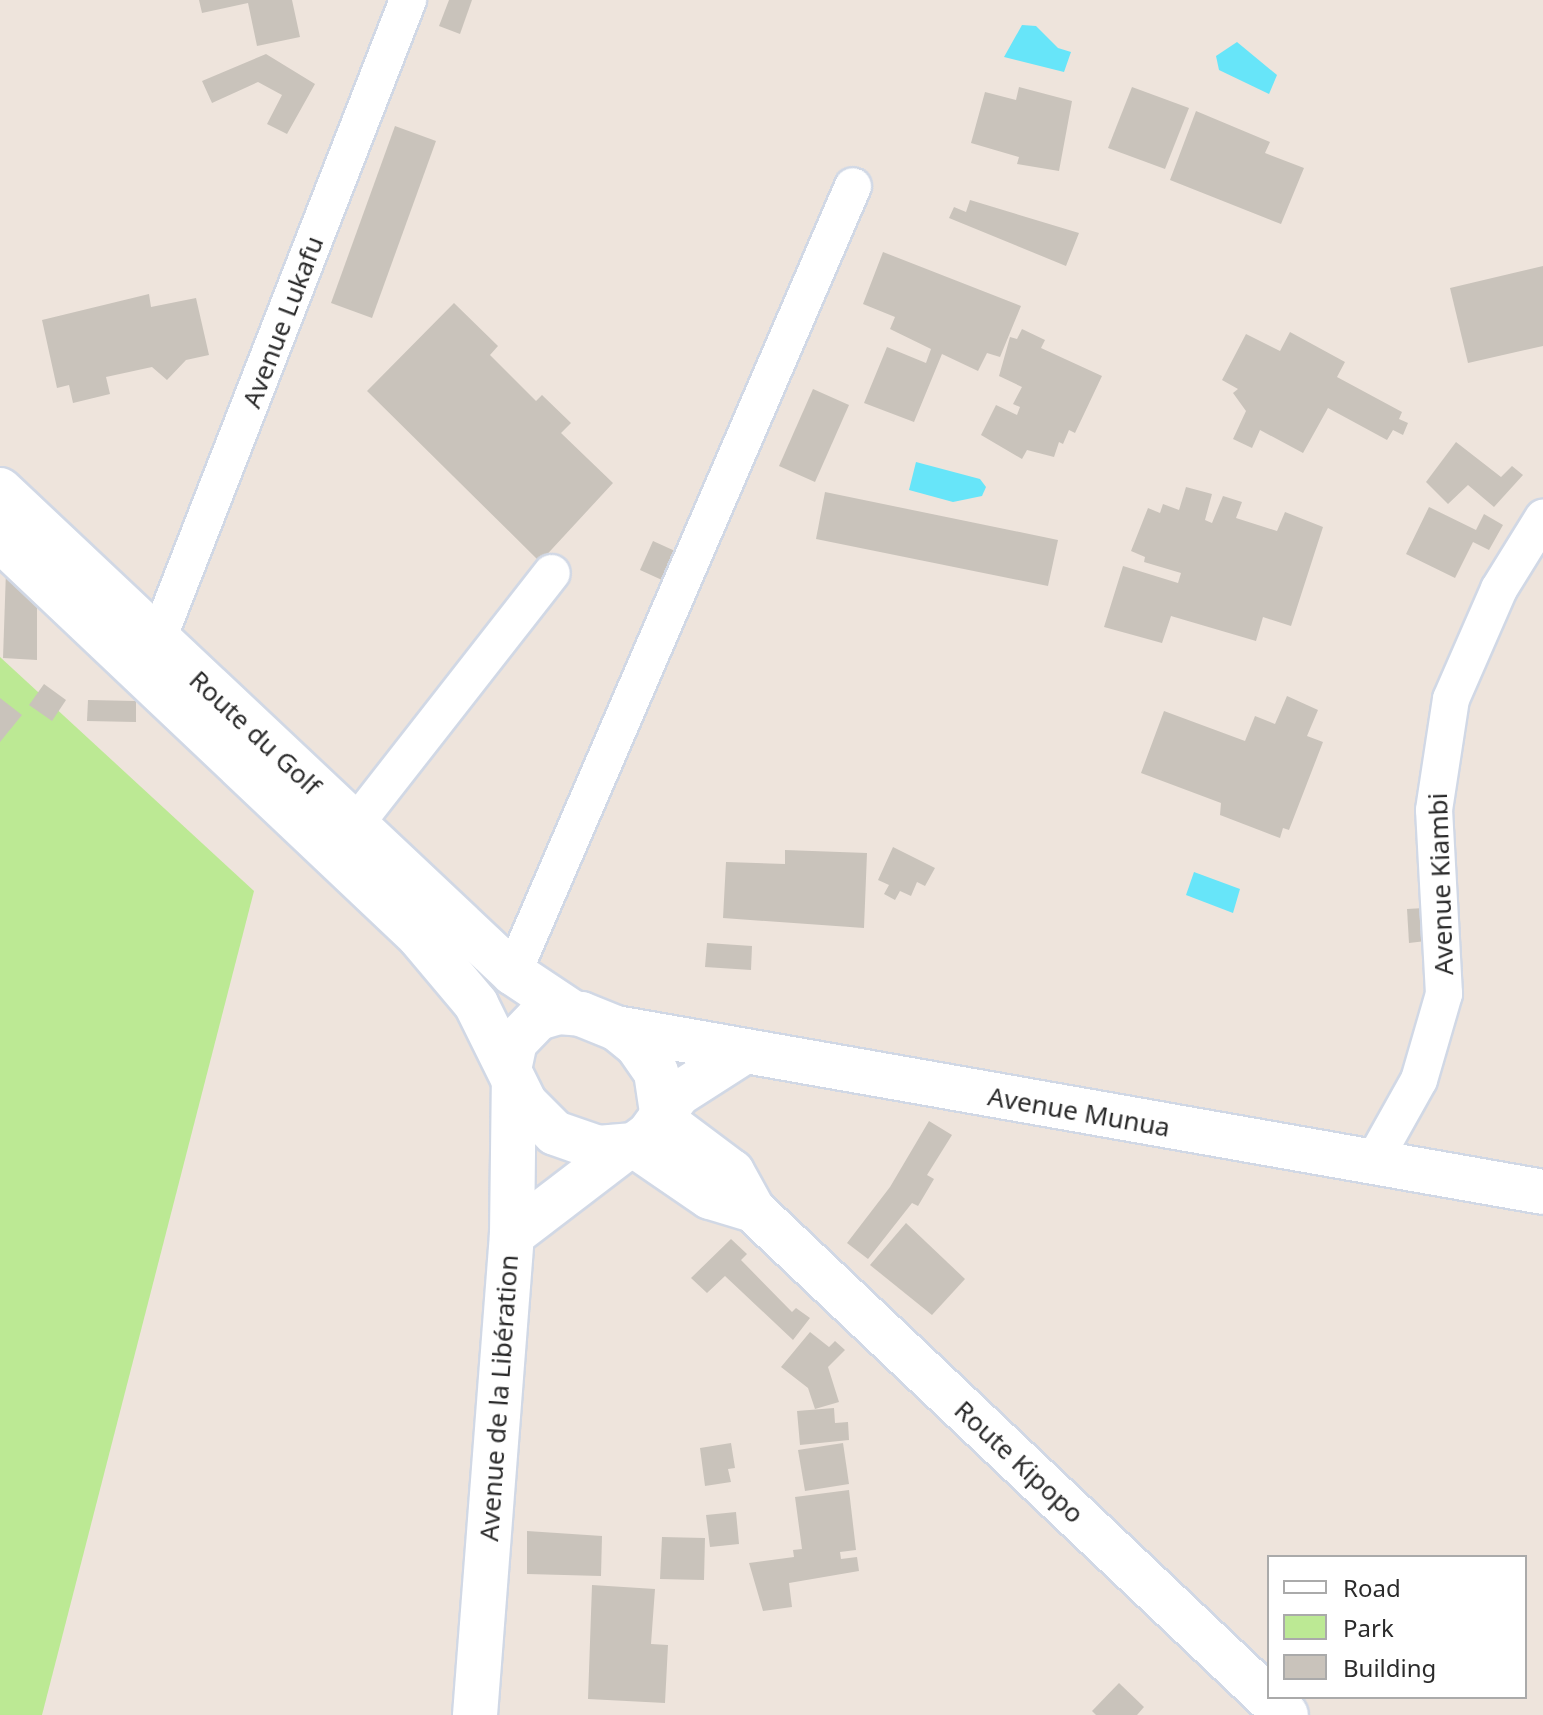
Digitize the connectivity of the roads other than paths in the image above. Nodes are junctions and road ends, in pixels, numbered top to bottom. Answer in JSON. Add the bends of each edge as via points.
{"nodes":[{"id":1,"x":408,"y":0,"type":"edge"},
{"id":2,"x":853,"y":186,"type":"dead end"},
{"id":3,"x":0,"y":490,"type":"edge"},
{"id":4,"x":1543,"y":518,"type":"edge"},
{"id":5,"x":0,"y":539,"type":"edge"},
{"id":6,"x":552,"y":573,"type":"dead end"},
{"id":7,"x":151,"y":659,"type":"junction"},
{"id":8,"x":354,"y":826,"type":"junction"},
{"id":9,"x":513,"y":973,"type":"junction"},
{"id":10,"x":596,"y":1020,"type":"junction"},
{"id":11,"x":742,"y":1053,"type":"junction"},
{"id":12,"x":512,"y":1073,"type":"junction"},
{"id":13,"x":646,"y":1130,"type":"junction"},
{"id":14,"x":1372,"y":1164,"type":"junction"},
{"id":15,"x":1543,"y":1192,"type":"edge"},
{"id":16,"x":512,"y":1235,"type":"junction"},
{"id":17,"x":1267,"y":1697,"type":"edge"},
{"id":18,"x":1269,"y":1699,"type":"edge"},
{"id":19,"x":475,"y":1715,"type":"edge"},
{"id":20,"x":1286,"y":1715,"type":"edge"}],
"edges":[{"from":1,"to":7,"type":"street","name":"Avenue Lukafu"},
{"from":2,"to":9,"type":"street"},
{"from":3,"to":7,"type":"main road","name":"Route du Golf"},
{"from":4,"to":14,"type":"street","name":"Avenue Kiambi","via":[[1499,589],[1451,699],[1434,810],[1444,994],[1419,1080]]},
{"from":5,"to":7,"type":"main road"},
{"from":6,"to":8,"type":"street"},
{"from":7,"to":8,"type":"main road","name":"Route du Golf"},
{"from":7,"to":12,"type":"main road","via":[[419,936],[476,1004]]},
{"from":8,"to":9,"type":"main road","name":"Route du Golf"},
{"from":9,"to":10,"type":"main road"},
{"from":10,"to":11,"type":"main road","name":"Avenue Munua"},
{"from":10,"to":12,"type":"main road","via":[[548,1014],[529,1024],[515,1042]]},
{"from":10,"to":13,"type":"main road","via":[[652,1064]]},
{"from":11,"to":13,"type":"main road","via":[[689,1086]]},
{"from":11,"to":14,"type":"main road","name":"Avenue Munua"},
{"from":12,"to":13,"type":"main road","via":[[532,1113],[566,1140],[598,1148]]},
{"from":12,"to":16,"type":"main road","name":"Avenue de la Libération"},
{"from":13,"to":16,"type":"main road"},
{"from":13,"to":17,"type":"main road","name":"Route Kipopo","via":[[732,1172],[753,1210]]},
{"from":14,"to":15,"type":"main road","name":"Avenue Munua"},
{"from":16,"to":19,"type":"main road","name":"Avenue de la Libération"},
{"from":18,"to":20,"type":"main road","name":"Route Kipopo"}]}
